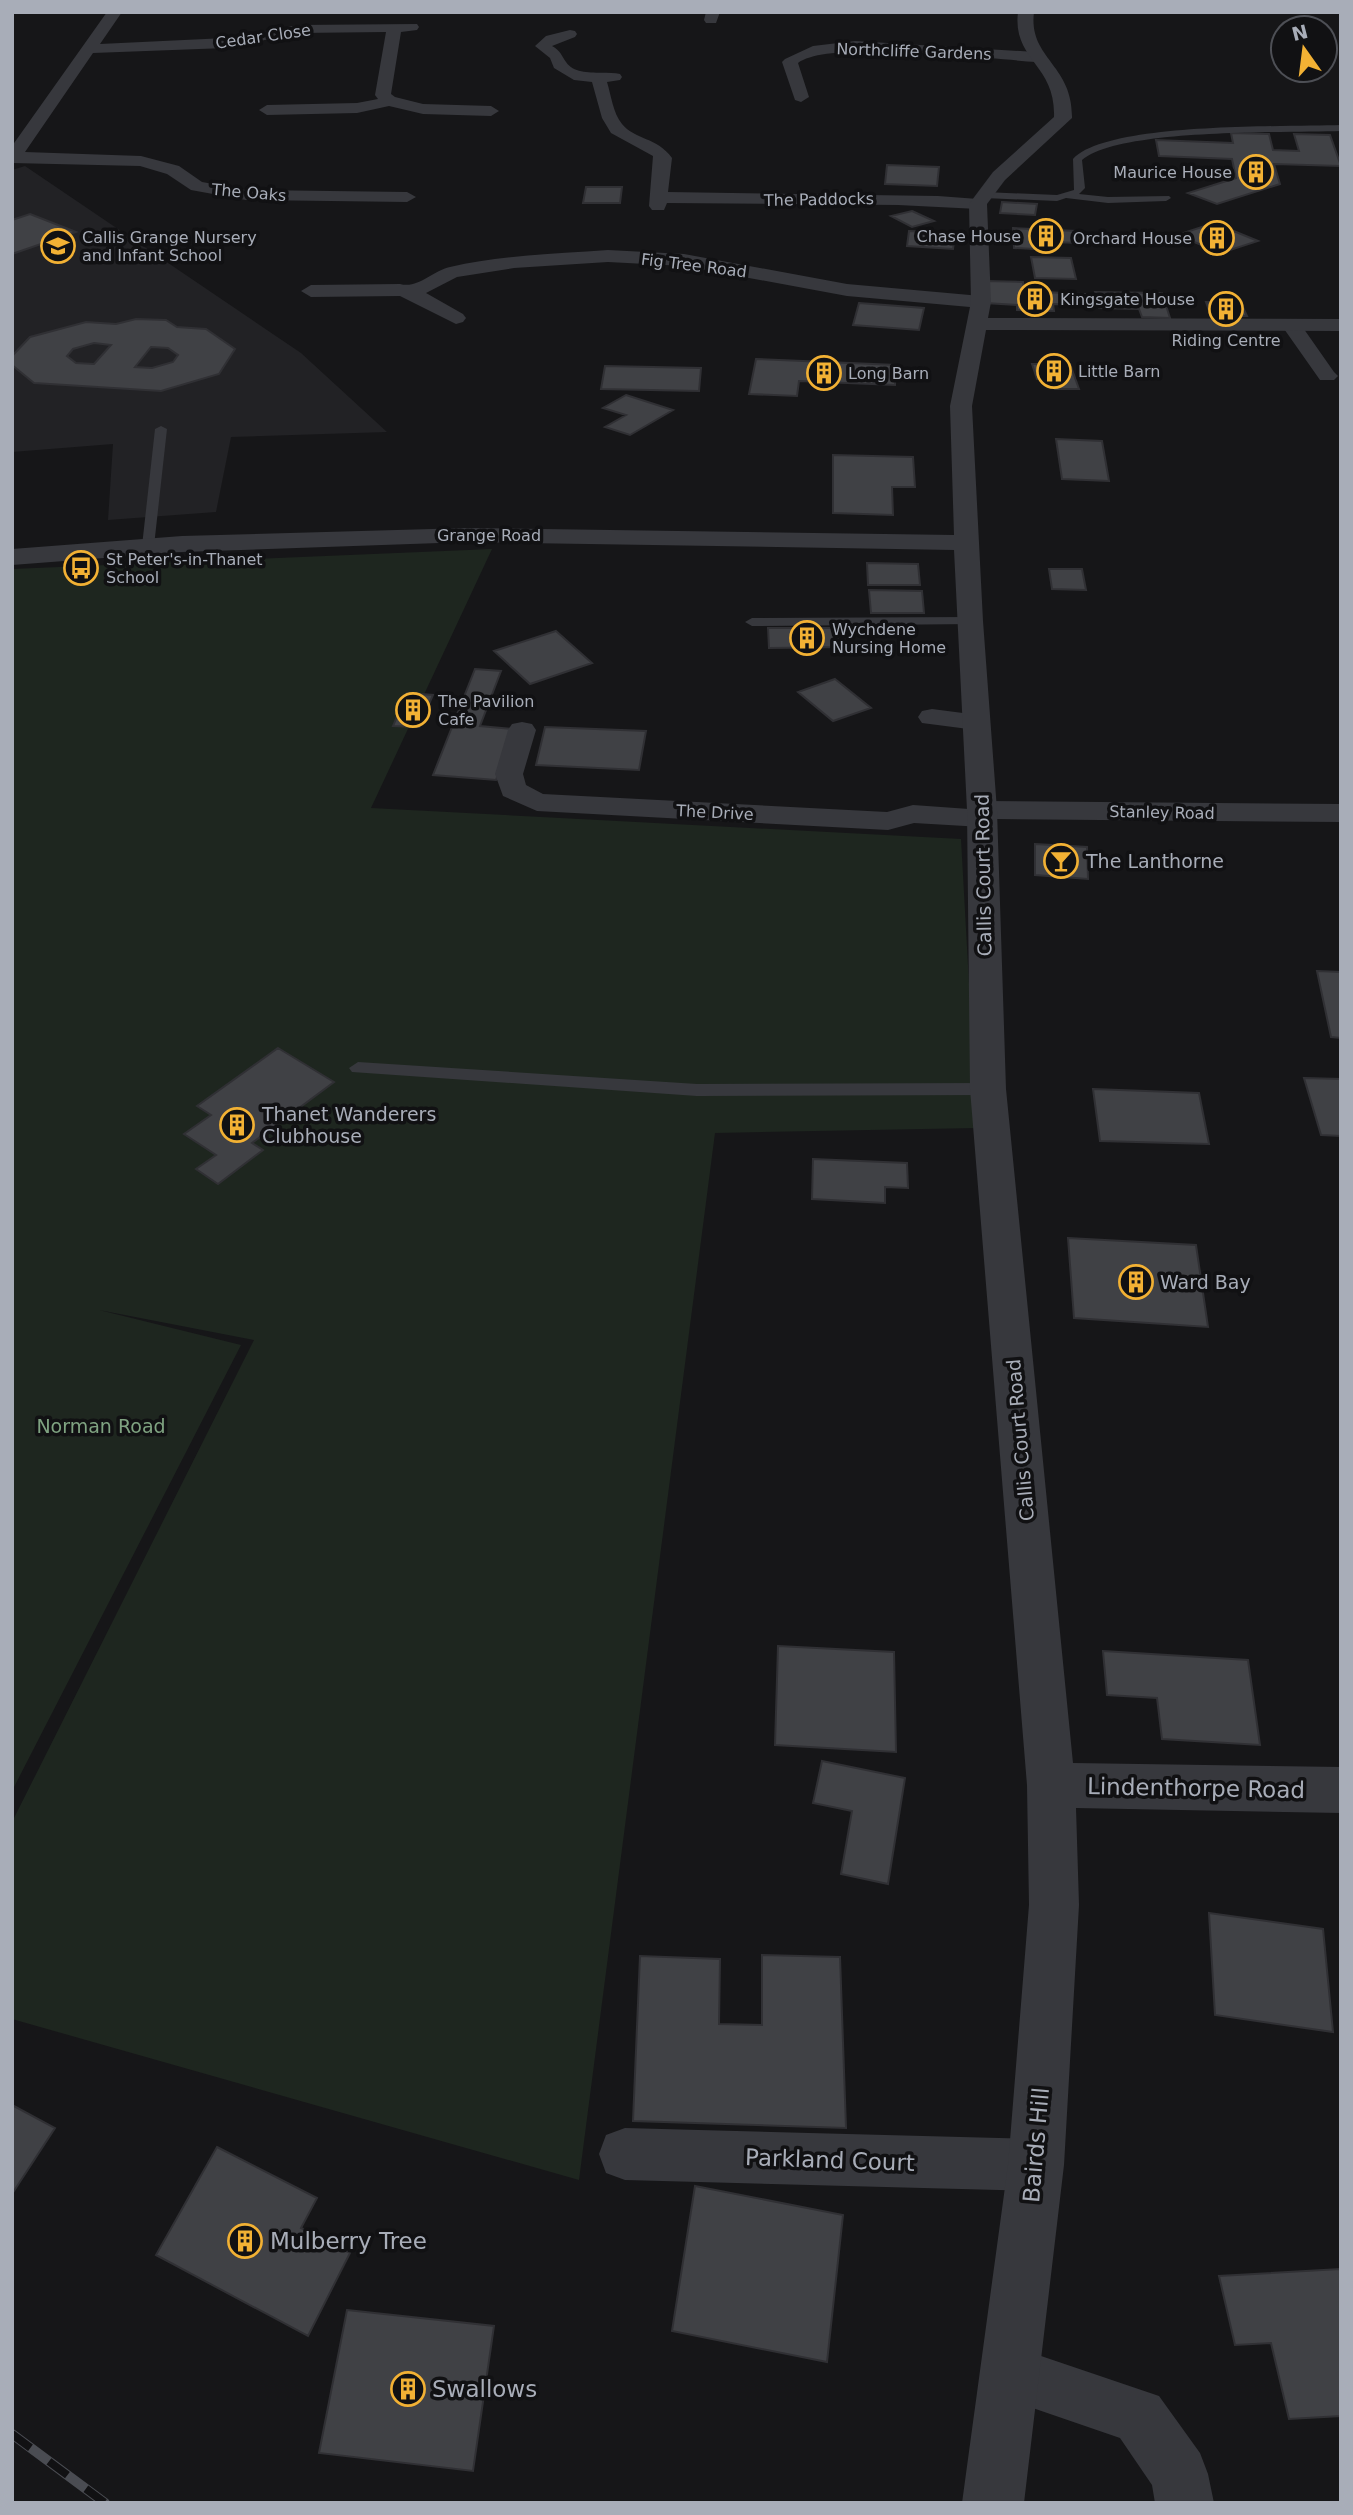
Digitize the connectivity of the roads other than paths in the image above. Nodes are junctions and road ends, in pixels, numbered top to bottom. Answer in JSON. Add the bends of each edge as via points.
{"nodes":[{"id":1,"x":115,"y":12,"type":"edge"},
{"id":2,"x":1026,"y":12,"type":"edge"},
{"id":3,"x":394,"y":27,"type":"junction"},
{"id":4,"x":412,"y":27,"type":"dead end"},
{"id":5,"x":570,"y":34,"type":"dead end"},
{"id":6,"x":90,"y":49,"type":"junction"},
{"id":7,"x":1036,"y":57,"type":"junction"},
{"id":8,"x":365,"y":78,"type":"dead end"},
{"id":9,"x":385,"y":78,"type":"junction"},
{"id":10,"x":405,"y":78,"type":"dead end"},
{"id":11,"x":388,"y":101,"type":"junction"},
{"id":12,"x":784,"y":101,"type":"dead end"},
{"id":13,"x":267,"y":110,"type":"dead end"},
{"id":14,"x":491,"y":111,"type":"dead end"},
{"id":15,"x":1341,"y":128,"type":"edge"},
{"id":16,"x":13,"y":158,"type":"edge"},
{"id":17,"x":1068,"y":195,"type":"junction"},
{"id":18,"x":407,"y":197,"type":"dead end"},
{"id":19,"x":1166,"y":198,"type":"dead end"},
{"id":20,"x":981,"y":200,"type":"junction"},
{"id":21,"x":311,"y":291,"type":"dead end"},
{"id":22,"x":412,"y":293,"type":"junction"},
{"id":23,"x":979,"y":313,"type":"junction"},
{"id":24,"x":458,"y":317,"type":"dead end"},
{"id":25,"x":1341,"y":325,"type":"edge"},
{"id":26,"x":1293,"y":326,"type":"junction"},
{"id":27,"x":1327,"y":378,"type":"edge"},
{"id":28,"x":161,"y":429,"type":"dead end"},
{"id":29,"x":966,"y":543,"type":"junction"},
{"id":30,"x":148,"y":546,"type":"junction"},
{"id":31,"x":12,"y":556,"type":"edge"},
{"id":32,"x":970,"y":621,"type":"junction"},
{"id":33,"x":752,"y":622,"type":"dead end"},
{"id":34,"x":932,"y":717,"type":"dead end"},
{"id":35,"x":976,"y":722,"type":"junction"},
{"id":36,"x":522,"y":730,"type":"dead end"},
{"id":37,"x":1341,"y":813,"type":"edge"},
{"id":38,"x":982,"y":814,"type":"junction"},
{"id":39,"x":358,"y":1068,"type":"dead end"},
{"id":40,"x":988,"y":1089,"type":"junction"},
{"id":41,"x":1051,"y":1785,"type":"junction"},
{"id":42,"x":1341,"y":1790,"type":"edge"},
{"id":43,"x":625,"y":2154,"type":"dead end"},
{"id":44,"x":1036,"y":2165,"type":"junction"},
{"id":45,"x":1009,"y":2373,"type":"junction"},
{"id":46,"x":993,"y":2503,"type":"edge"},
{"id":47,"x":1185,"y":2503,"type":"edge"}],
"edges":[{"from":1,"to":6,"type":"street"},
{"from":2,"to":7,"type":"street","via":[[1024,24]]},
{"from":3,"to":4,"type":"street","name":"Cedar Close"},
{"from":3,"to":6,"type":"street","name":"Cedar Close","via":[[298,29],[226,43]]},
{"from":3,"to":9,"type":"street"},
{"from":5,"to":20,"type":"street","name":"The Paddocks","via":[[543,46],[557,56],[559,65],[580,77],[606,77],[613,124],[663,158],[659,201]]},
{"from":6,"to":16,"type":"street"},
{"from":7,"to":12,"type":"street","name":"Northcliffe Gardens","via":[[829,48],[807,52],[790,62],[809,95]]},
{"from":7,"to":20,"type":"street","via":[[1052,72],[1064,101],[1063,118],[1019,156]]},
{"from":8,"to":9,"type":"street"},
{"from":9,"to":10,"type":"street"},
{"from":9,"to":11,"type":"street","via":[[383,95]]},
{"from":11,"to":13,"type":"street","via":[[285,115]]},
{"from":11,"to":14,"type":"street","via":[[472,114]]},
{"from":15,"to":17,"type":"lane","via":[[1168,133],[1112,141],[1077,159],[1080,188]]},
{"from":16,"to":18,"type":"street","name":"The Oaks","via":[[141,161],[173,170],[197,186],[246,195]]},
{"from":17,"to":19,"type":"lane","via":[[1108,200]]},
{"from":17,"to":20,"type":"lane"},
{"from":20,"to":23,"type":"street","name":"Callis Court Road"},
{"from":21,"to":22,"type":"street","name":"Fig Tree Road","via":[[332,295]]},
{"from":22,"to":23,"type":"street","name":"Fig Tree Road","via":[[452,272],[514,262],[608,256],[684,260]]},
{"from":22,"to":24,"type":"street","name":"Fig Tree Road"},
{"from":23,"to":26,"type":"street"},
{"from":23,"to":29,"type":"street","name":"Callis Court Road","via":[[961,406]]},
{"from":25,"to":26,"type":"street"},
{"from":26,"to":27,"type":"street"},
{"from":28,"to":30,"type":"lane"},
{"from":29,"to":30,"type":"street","name":"Grange Road","via":[[505,534]]},
{"from":29,"to":32,"type":"street","name":"Callis Court Road"},
{"from":30,"to":31,"type":"street","name":"Grange Road"},
{"from":32,"to":33,"type":"lane"},
{"from":32,"to":35,"type":"street","name":"Callis Court Road"},
{"from":34,"to":35,"type":"street"},
{"from":35,"to":38,"type":"street","name":"Callis Court Road"},
{"from":36,"to":38,"type":"street","name":"The Drive","via":[[510,782],[513,790],[537,803],[888,821],[912,814]]},
{"from":37,"to":38,"type":"street","name":"Stanley Road"},
{"from":38,"to":40,"type":"street","name":"Callis Court Road"},
{"from":39,"to":40,"type":"lane","via":[[697,1090]]},
{"from":40,"to":41,"type":"street","name":"Callis Court Road"},
{"from":41,"to":42,"type":"street","name":"Lindenthorpe Road"},
{"from":41,"to":44,"type":"street","name":"Bairds Hill","via":[[1054,1905]]},
{"from":43,"to":44,"type":"street","name":"Parkland Court"},
{"from":44,"to":45,"type":"street","name":"Bairds Hill"},
{"from":45,"to":46,"type":"street","name":"Bairds Hill"},
{"from":45,"to":47,"type":"street","via":[[1139,2416],[1179,2474]]}]}
